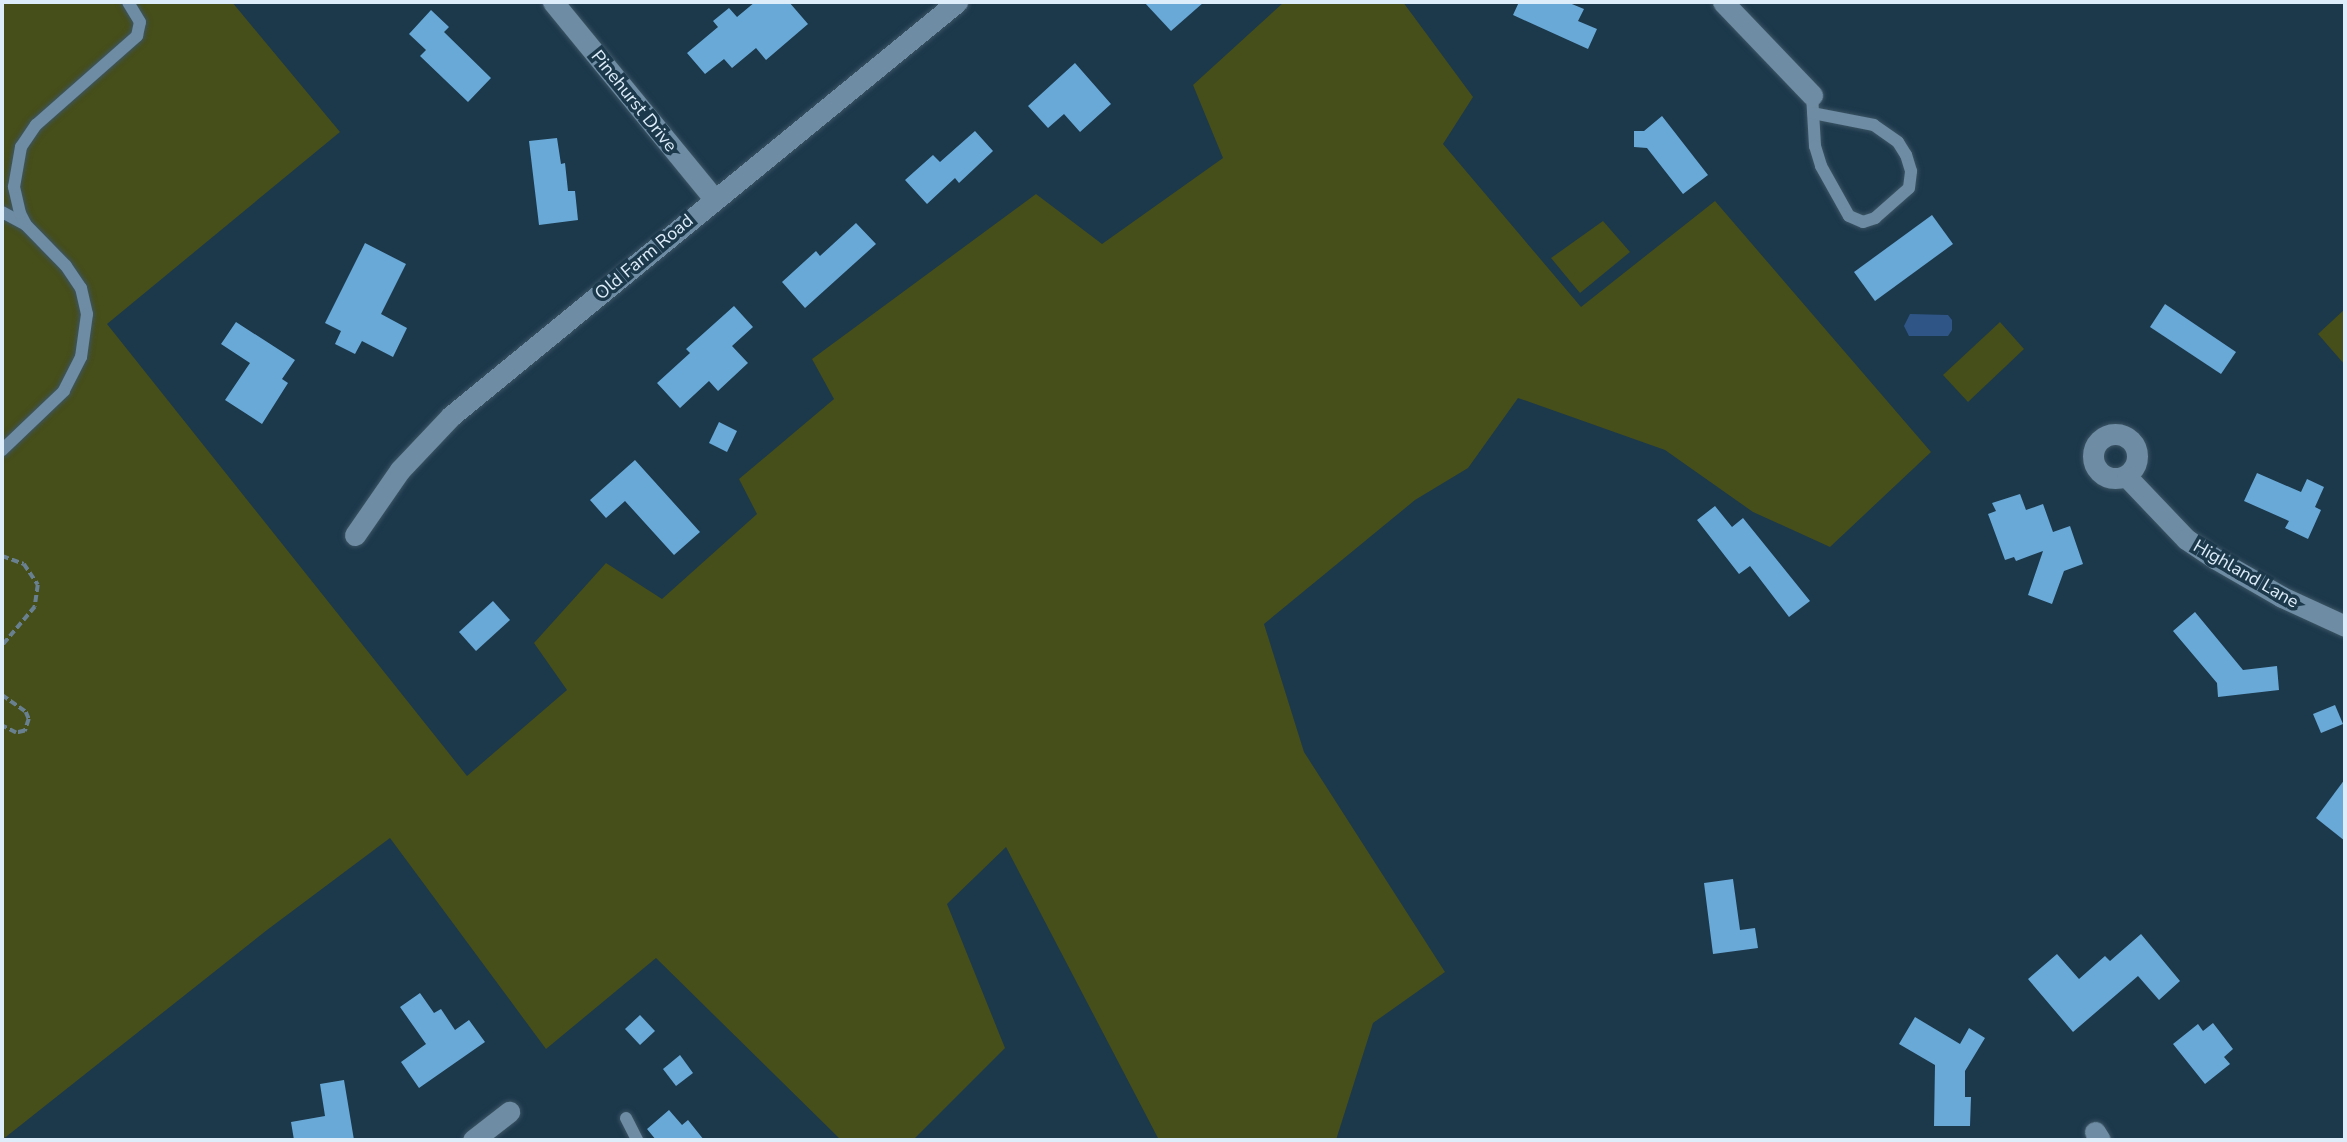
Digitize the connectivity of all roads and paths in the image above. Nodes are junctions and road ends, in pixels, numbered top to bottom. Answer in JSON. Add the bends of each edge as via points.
{"nodes":[{"id":1,"x":128,"y":2,"type":"edge"},
{"id":2,"x":553,"y":2,"type":"edge"},
{"id":3,"x":957,"y":2,"type":"edge"},
{"id":4,"x":1723,"y":2,"type":"edge"},
{"id":5,"x":1813,"y":104,"type":"junction"},
{"id":6,"x":714,"y":199,"type":"junction"},
{"id":7,"x":2,"y":212,"type":"edge"},
{"id":8,"x":26,"y":225,"type":"junction"},
{"id":9,"x":2,"y":450,"type":"edge"},
{"id":10,"x":2127,"y":477,"type":"dead end"},
{"id":11,"x":355,"y":536,"type":"dead end"},
{"id":12,"x":2,"y":556,"type":"edge"},
{"id":13,"x":2345,"y":626,"type":"edge"},
{"id":14,"x":2,"y":646,"type":"edge"},
{"id":15,"x":2,"y":695,"type":"edge"},
{"id":16,"x":2,"y":726,"type":"edge"},
{"id":17,"x":509,"y":1112,"type":"dead end"},
{"id":18,"x":626,"y":1118,"type":"dead end"},
{"id":19,"x":473,"y":1140,"type":"edge"},
{"id":20,"x":637,"y":1140,"type":"edge"}],
"edges":[{"from":1,"to":8,"type":"lane","via":[[140,22],[137,36],[36,125],[21,147],[14,187]]},
{"from":2,"to":6,"type":"street","name":"Pinehurst Drive"},
{"from":3,"to":6,"type":"street","name":"Old Farm Road"},
{"from":4,"to":5,"type":"street"},
{"from":5,"to":5,"type":"lane","via":[[1821,166],[1849,216],[1863,222],[1875,218],[1909,188],[1911,171],[1902,148],[1874,125]]},
{"from":6,"to":11,"type":"street","name":"Old Farm Road","via":[[451,416],[400,470]]},
{"from":7,"to":8,"type":"lane"},
{"from":8,"to":9,"type":"lane","via":[[81,288],[87,328],[81,357],[64,391]]},
{"from":10,"to":13,"type":"street","name":"Highland Lane","via":[[2186,538],[2216,559]]},
{"from":12,"to":14,"type":"path","via":[[24,564],[38,585],[35,607]]},
{"from":15,"to":16,"type":"path","via":[[29,719],[25,730],[16,733]]},
{"from":17,"to":19,"type":"street"},
{"from":18,"to":20,"type":"lane"}]}
